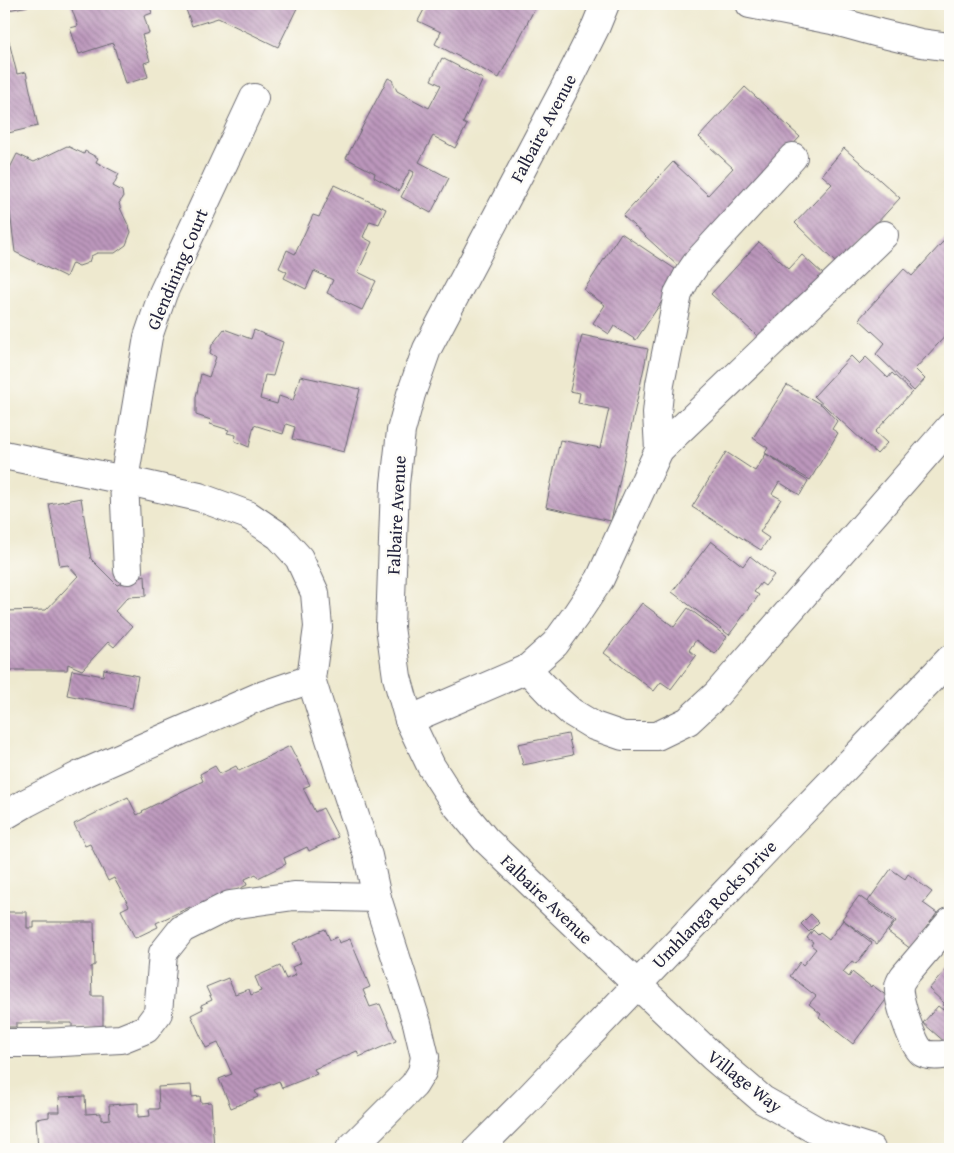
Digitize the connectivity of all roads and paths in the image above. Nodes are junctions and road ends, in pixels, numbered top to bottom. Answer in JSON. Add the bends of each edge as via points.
{"nodes":[{"id":1,"x":605,"y":4,"type":"edge"},
{"id":2,"x":750,"y":4,"type":"edge"},
{"id":3,"x":950,"y":47,"type":"edge"},
{"id":4,"x":254,"y":98,"type":"dead end"},
{"id":5,"x":793,"y":157,"type":"dead end"},
{"id":6,"x":884,"y":235,"type":"dead end"},
{"id":7,"x":950,"y":427,"type":"edge"},
{"id":8,"x":659,"y":450,"type":"junction"},
{"id":9,"x":4,"y":455,"type":"edge"},
{"id":10,"x":124,"y":480,"type":"junction"},
{"id":11,"x":128,"y":570,"type":"dead end"},
{"id":12,"x":950,"y":659,"type":"edge"},
{"id":13,"x":527,"y":669,"type":"junction"},
{"id":14,"x":311,"y":679,"type":"junction"},
{"id":15,"x":409,"y":720,"type":"junction"},
{"id":16,"x":4,"y":816,"type":"edge"},
{"id":17,"x":377,"y":898,"type":"junction"},
{"id":18,"x":950,"y":922,"type":"edge"},
{"id":19,"x":636,"y":984,"type":"junction"},
{"id":20,"x":4,"y":1043,"type":"edge"},
{"id":21,"x":950,"y":1054,"type":"edge"},
{"id":22,"x":350,"y":1149,"type":"edge"},
{"id":23,"x":478,"y":1149,"type":"edge"},
{"id":24,"x":870,"y":1149,"type":"edge"}],
"edges":[{"from":1,"to":15,"type":"street","name":"Falbaire Avenue","via":[[572,74],[427,349],[411,394],[401,431],[395,484],[390,627],[397,677]]},
{"from":2,"to":3,"type":"street"},
{"from":4,"to":10,"type":"street","name":"Glendining Court","via":[[163,293],[148,337]]},
{"from":5,"to":8,"type":"street","via":[[698,261],[678,294],[660,384],[657,413]]},
{"from":6,"to":8,"type":"street"},
{"from":7,"to":13,"type":"street","via":[[717,694],[688,721],[657,736],[623,736],[594,726],[571,712]]},
{"from":8,"to":13,"type":"street","via":[[600,578],[555,644]]},
{"from":9,"to":10,"type":"street"},
{"from":10,"to":11,"type":"street","name":"Glendining Court"},
{"from":10,"to":14,"type":"street","via":[[199,497],[248,515],[278,536],[299,558],[315,593],[318,627]]},
{"from":12,"to":19,"type":"street","name":"Umhlanga Rocks Drive"},
{"from":13,"to":15,"type":"street"},
{"from":14,"to":16,"type":"street","via":[[258,698],[80,775]]},
{"from":14,"to":17,"type":"street","via":[[368,856]]},
{"from":15,"to":19,"type":"street","name":"Falbaire Avenue","via":[[430,766],[485,839]]},
{"from":17,"to":20,"type":"street","via":[[294,896],[230,905],[182,929],[163,952],[158,1013],[146,1029],[121,1039]]},
{"from":17,"to":22,"type":"street","via":[[425,1057],[422,1072],[414,1085]]},
{"from":18,"to":21,"type":"street","via":[[904,976],[899,998],[912,1039],[921,1053],[930,1056]]},
{"from":19,"to":23,"type":"street","name":"Umhlanga Rocks Drive"},
{"from":19,"to":24,"type":"street","name":"Village Way","via":[[713,1058],[763,1100],[821,1133]]}]}
